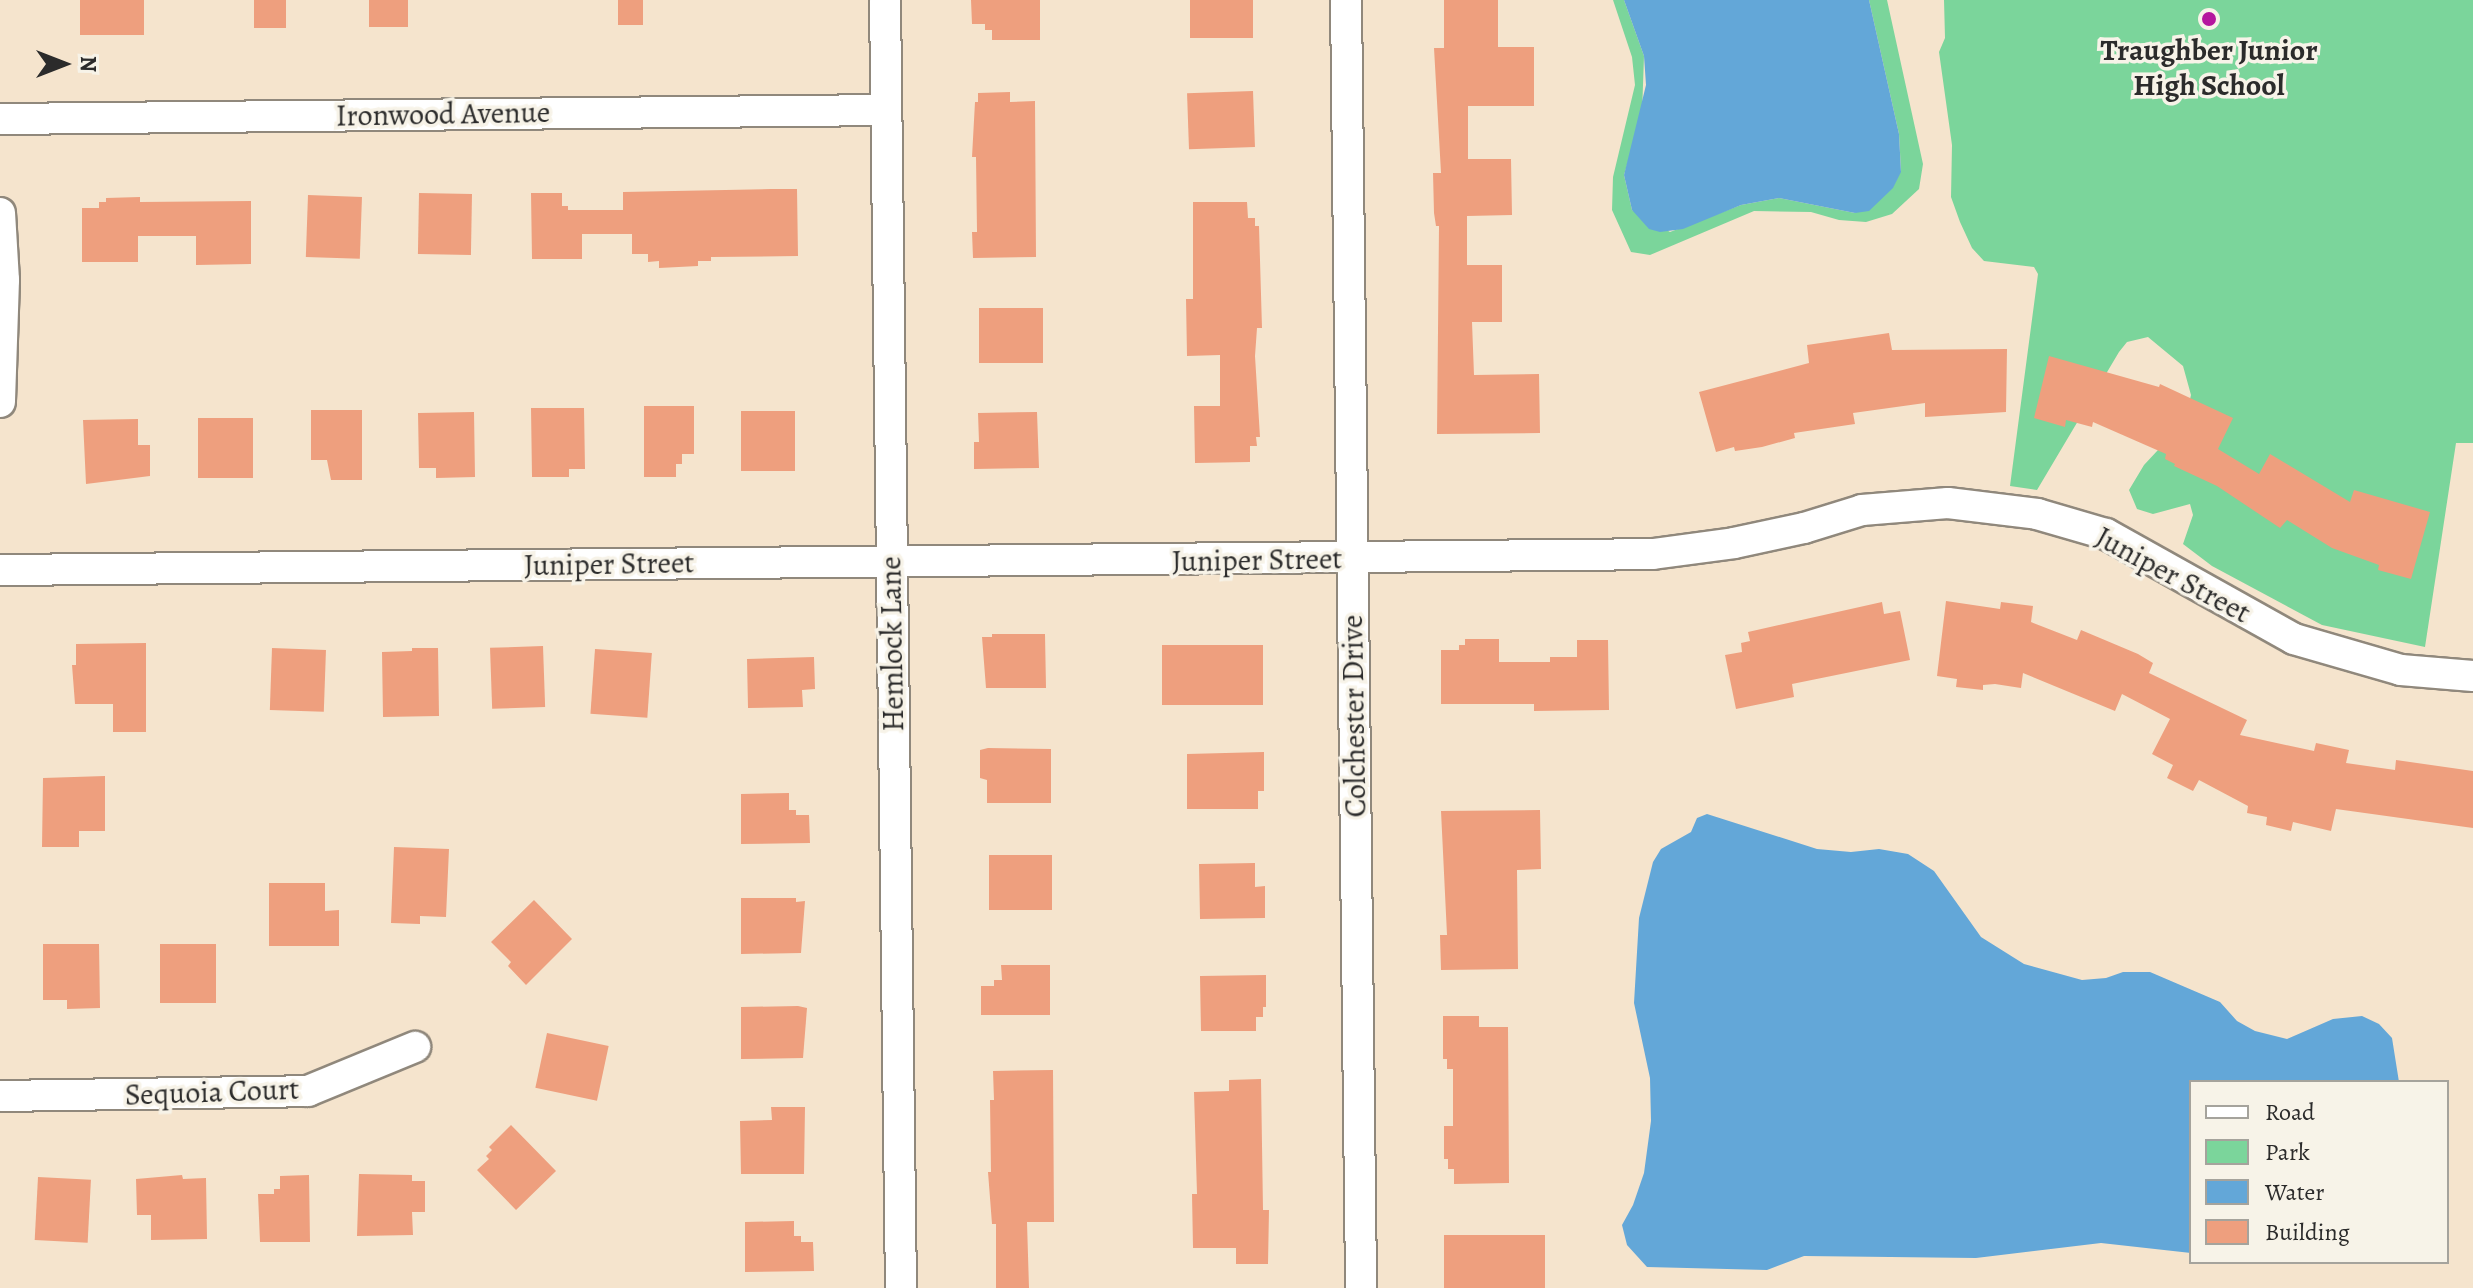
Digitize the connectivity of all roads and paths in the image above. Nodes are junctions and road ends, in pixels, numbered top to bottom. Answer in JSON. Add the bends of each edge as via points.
{"nodes":[{"id":1,"x":885,"y":0,"type":"edge"},
{"id":2,"x":1346,"y":0,"type":"edge"},
{"id":3,"x":886,"y":110,"type":"junction"},
{"id":4,"x":0,"y":119,"type":"edge"},
{"id":5,"x":0,"y":213,"type":"edge"},
{"id":6,"x":0,"y":402,"type":"edge"},
{"id":7,"x":1352,"y":558,"type":"junction"},
{"id":8,"x":891,"y":562,"type":"junction"},
{"id":9,"x":0,"y":570,"type":"edge"},
{"id":10,"x":2473,"y":676,"type":"edge"},
{"id":11,"x":415,"y":1047,"type":"dead end"},
{"id":12,"x":0,"y":1096,"type":"edge"},
{"id":13,"x":901,"y":1288,"type":"edge"},
{"id":14,"x":1361,"y":1288,"type":"edge"}],
"edges":[{"from":1,"to":3,"type":"street","name":"Hemlock Lane"},
{"from":2,"to":7,"type":"street","name":"Colchester Drive"},
{"from":3,"to":4,"type":"street","name":"Ironwood Avenue"},
{"from":3,"to":8,"type":"street","name":"Hemlock Lane"},
{"from":5,"to":6,"type":"street"},
{"from":7,"to":8,"type":"street","name":"Juniper Street"},
{"from":7,"to":10,"type":"street","name":"Juniper Street","via":[[1653,554],[1748,540],[1862,510],[1948,503],[2037,514],[2106,534],[2294,639],[2401,670]]},
{"from":7,"to":14,"type":"street","name":"Colchester Drive"},
{"from":8,"to":9,"type":"street","name":"Juniper Street"},
{"from":8,"to":13,"type":"street","name":"Hemlock Lane"},
{"from":11,"to":12,"type":"street","name":"Sequoia Court","via":[[308,1091]]}]}
